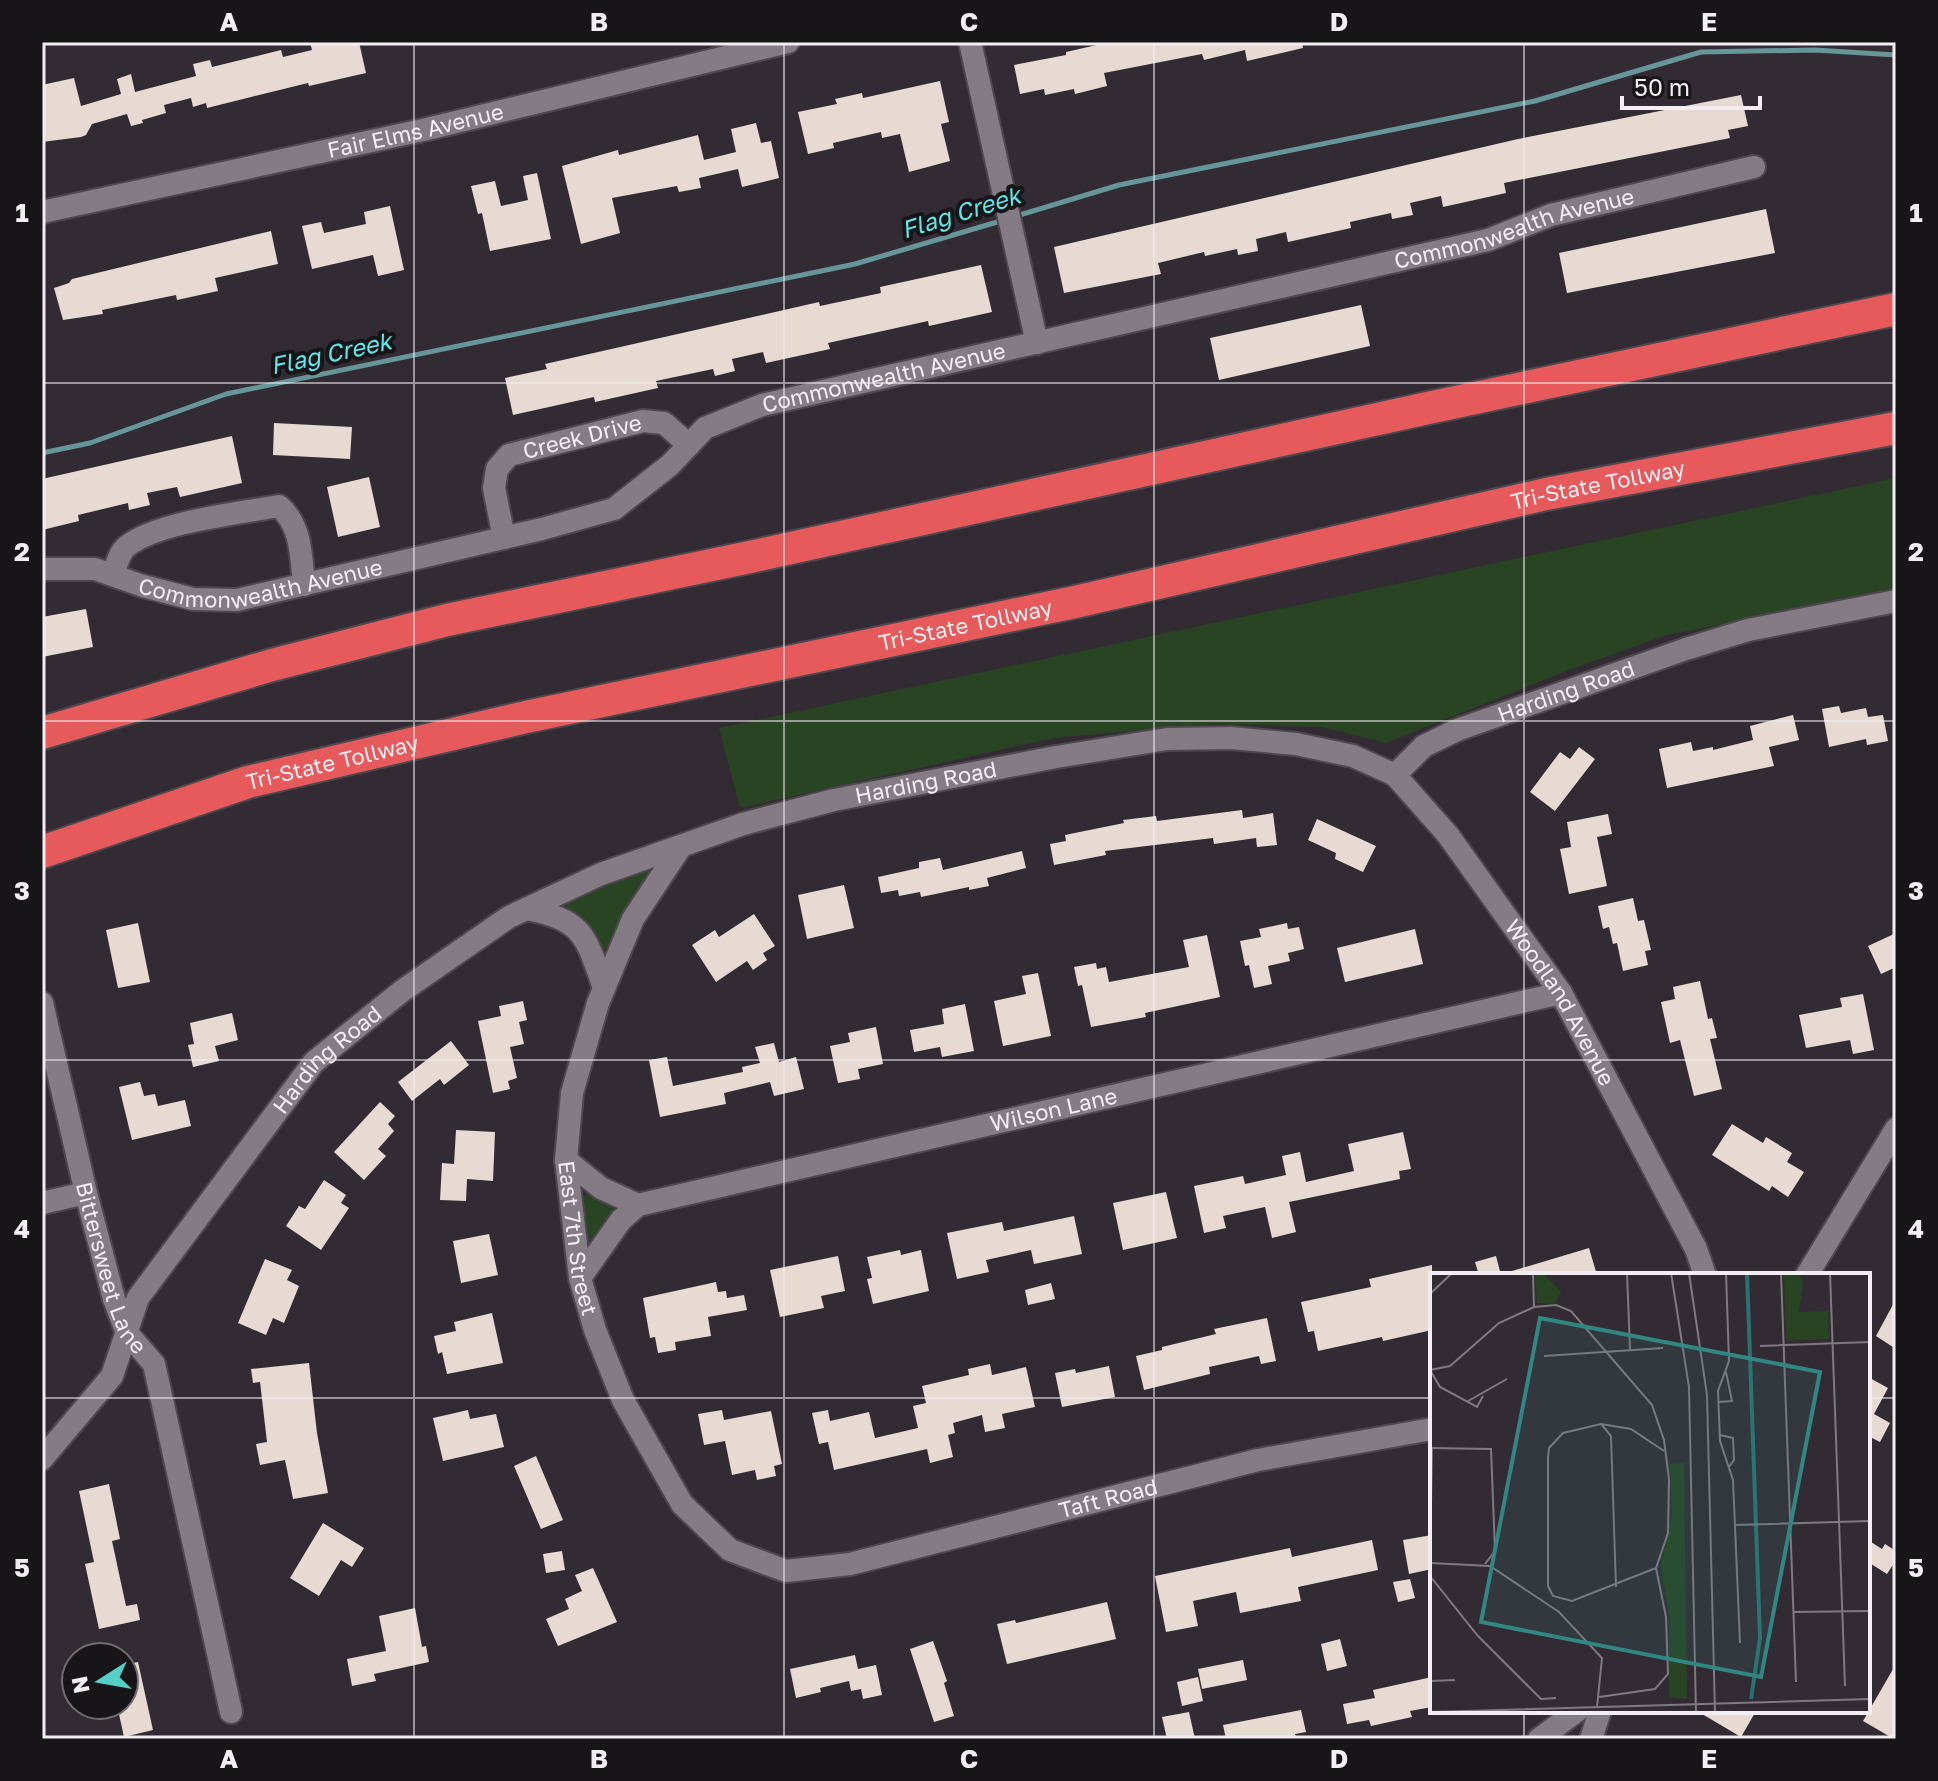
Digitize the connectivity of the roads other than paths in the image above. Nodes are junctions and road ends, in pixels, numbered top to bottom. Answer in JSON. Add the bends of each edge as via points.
{"nodes":[{"id":1,"x":788,"y":42,"type":"edge"},
{"id":2,"x":970,"y":42,"type":"edge"},
{"id":3,"x":1754,"y":167,"type":"dead end"},
{"id":4,"x":42,"y":212,"type":"edge"},
{"id":5,"x":1896,"y":309,"type":"edge"},
{"id":6,"x":1037,"y":343,"type":"junction"},
{"id":7,"x":1896,"y":428,"type":"edge"},
{"id":8,"x":689,"y":445,"type":"junction"},
{"id":9,"x":504,"y":538,"type":"junction"},
{"id":10,"x":42,"y":569,"type":"edge"},
{"id":11,"x":113,"y":575,"type":"junction"},
{"id":12,"x":304,"y":585,"type":"junction"},
{"id":13,"x":1896,"y":601,"type":"edge"},
{"id":14,"x":42,"y":733,"type":"edge"},
{"id":15,"x":1395,"y":775,"type":"junction"},
{"id":16,"x":680,"y":848,"type":"junction"},
{"id":17,"x":42,"y":852,"type":"edge"},
{"id":18,"x":526,"y":909,"type":"junction"},
{"id":19,"x":604,"y":988,"type":"junction"},
{"id":20,"x":1561,"y":993,"type":"junction"},
{"id":21,"x":42,"y":1003,"type":"edge"},
{"id":22,"x":1896,"y":1129,"type":"edge"},
{"id":23,"x":566,"y":1160,"type":"junction"},
{"id":24,"x":86,"y":1193,"type":"junction"},
{"id":25,"x":42,"y":1203,"type":"edge"},
{"id":26,"x":638,"y":1205,"type":"junction"},
{"id":27,"x":1704,"y":1273,"type":"edge"},
{"id":28,"x":1808,"y":1273,"type":"edge"},
{"id":29,"x":580,"y":1278,"type":"junction"},
{"id":30,"x":127,"y":1333,"type":"junction"},
{"id":31,"x":1430,"y":1429,"type":"edge"},
{"id":32,"x":42,"y":1459,"type":"edge"},
{"id":33,"x":786,"y":1571,"type":"joint"},
{"id":34,"x":231,"y":1712,"type":"dead end"},
{"id":35,"x":1574,"y":1713,"type":"edge"},
{"id":36,"x":1599,"y":1713,"type":"edge"},
{"id":37,"x":1539,"y":1739,"type":"edge"},
{"id":38,"x":1591,"y":1739,"type":"edge"}],
"edges":[{"from":1,"to":4,"type":"street","name":"Fair Elms Avenue","via":[[423,130]]},
{"from":2,"to":6,"type":"street"},
{"from":3,"to":6,"type":"street","name":"Commonwealth Avenue","via":[[1551,215],[1488,240]]},
{"from":5,"to":14,"type":"highway","via":[[447,620]]},
{"from":6,"to":8,"type":"street","name":"Commonwealth Avenue","via":[[762,405],[705,428]]},
{"from":7,"to":17,"type":"highway","name":"Tri-State Tollway","via":[[1546,494],[1075,602],[526,717],[248,782]]},
{"from":8,"to":9,"type":"street","name":"Commonwealth Avenue","via":[[614,509]]},
{"from":8,"to":9,"type":"street","name":"Creek Drive","via":[[664,423],[643,421],[509,455],[497,469],[494,488]]},
{"from":9,"to":12,"type":"street","name":"Commonwealth Avenue"},
{"from":10,"to":11,"type":"street","name":"Commonwealth Avenue","via":[[95,569]]},
{"from":11,"to":12,"type":"street","name":"Commonwealth Avenue","via":[[193,599],[237,600]]},
{"from":11,"to":12,"type":"street","via":[[123,549],[147,534],[279,506],[291,516],[299,541]]},
{"from":13,"to":15,"type":"street","name":"Harding Road","via":[[1748,630],[1686,649],[1457,730],[1424,746]]},
{"from":15,"to":16,"type":"street","name":"Harding Road","via":[[1353,756],[1296,744],[1167,739],[834,800],[743,824]]},
{"from":15,"to":20,"type":"street","name":"Woodland Avenue","via":[[1448,835]]},
{"from":16,"to":18,"type":"street","name":"Harding Road","via":[[601,874]]},
{"from":16,"to":19,"type":"street","name":"East 7th Street","via":[[633,919]]},
{"from":18,"to":19,"type":"street","via":[[560,917],[581,933]]},
{"from":18,"to":30,"type":"street","name":"Harding Road","via":[[402,991],[314,1062],[138,1298]]},
{"from":19,"to":23,"type":"street","name":"East 7th Street","via":[[572,1093]]},
{"from":20,"to":26,"type":"street","name":"Wilson Lane"},
{"from":20,"to":27,"type":"street","name":"Woodland Avenue"},
{"from":21,"to":24,"type":"street","name":"Bittersweet Lane"},
{"from":22,"to":28,"type":"street"},
{"from":23,"to":26,"type":"street","via":[[601,1188]]},
{"from":23,"to":29,"type":"street","name":"East 7th Street"},
{"from":24,"to":25,"type":"street"},
{"from":24,"to":30,"type":"street","name":"Bittersweet Lane"},
{"from":26,"to":29,"type":"street"},
{"from":29,"to":33,"type":"street","name":"East 7th Street","via":[[623,1400],[682,1504],[730,1550]]},
{"from":30,"to":32,"type":"street","name":"Harding Road","via":[[112,1376]]},
{"from":30,"to":34,"type":"street","name":"Bittersweet Lane","via":[[154,1364]]},
{"from":31,"to":33,"type":"street","name":"Taft Road","via":[[1258,1460],[850,1564]]},
{"from":35,"to":37,"type":"street"},
{"from":36,"to":38,"type":"street"}]}
